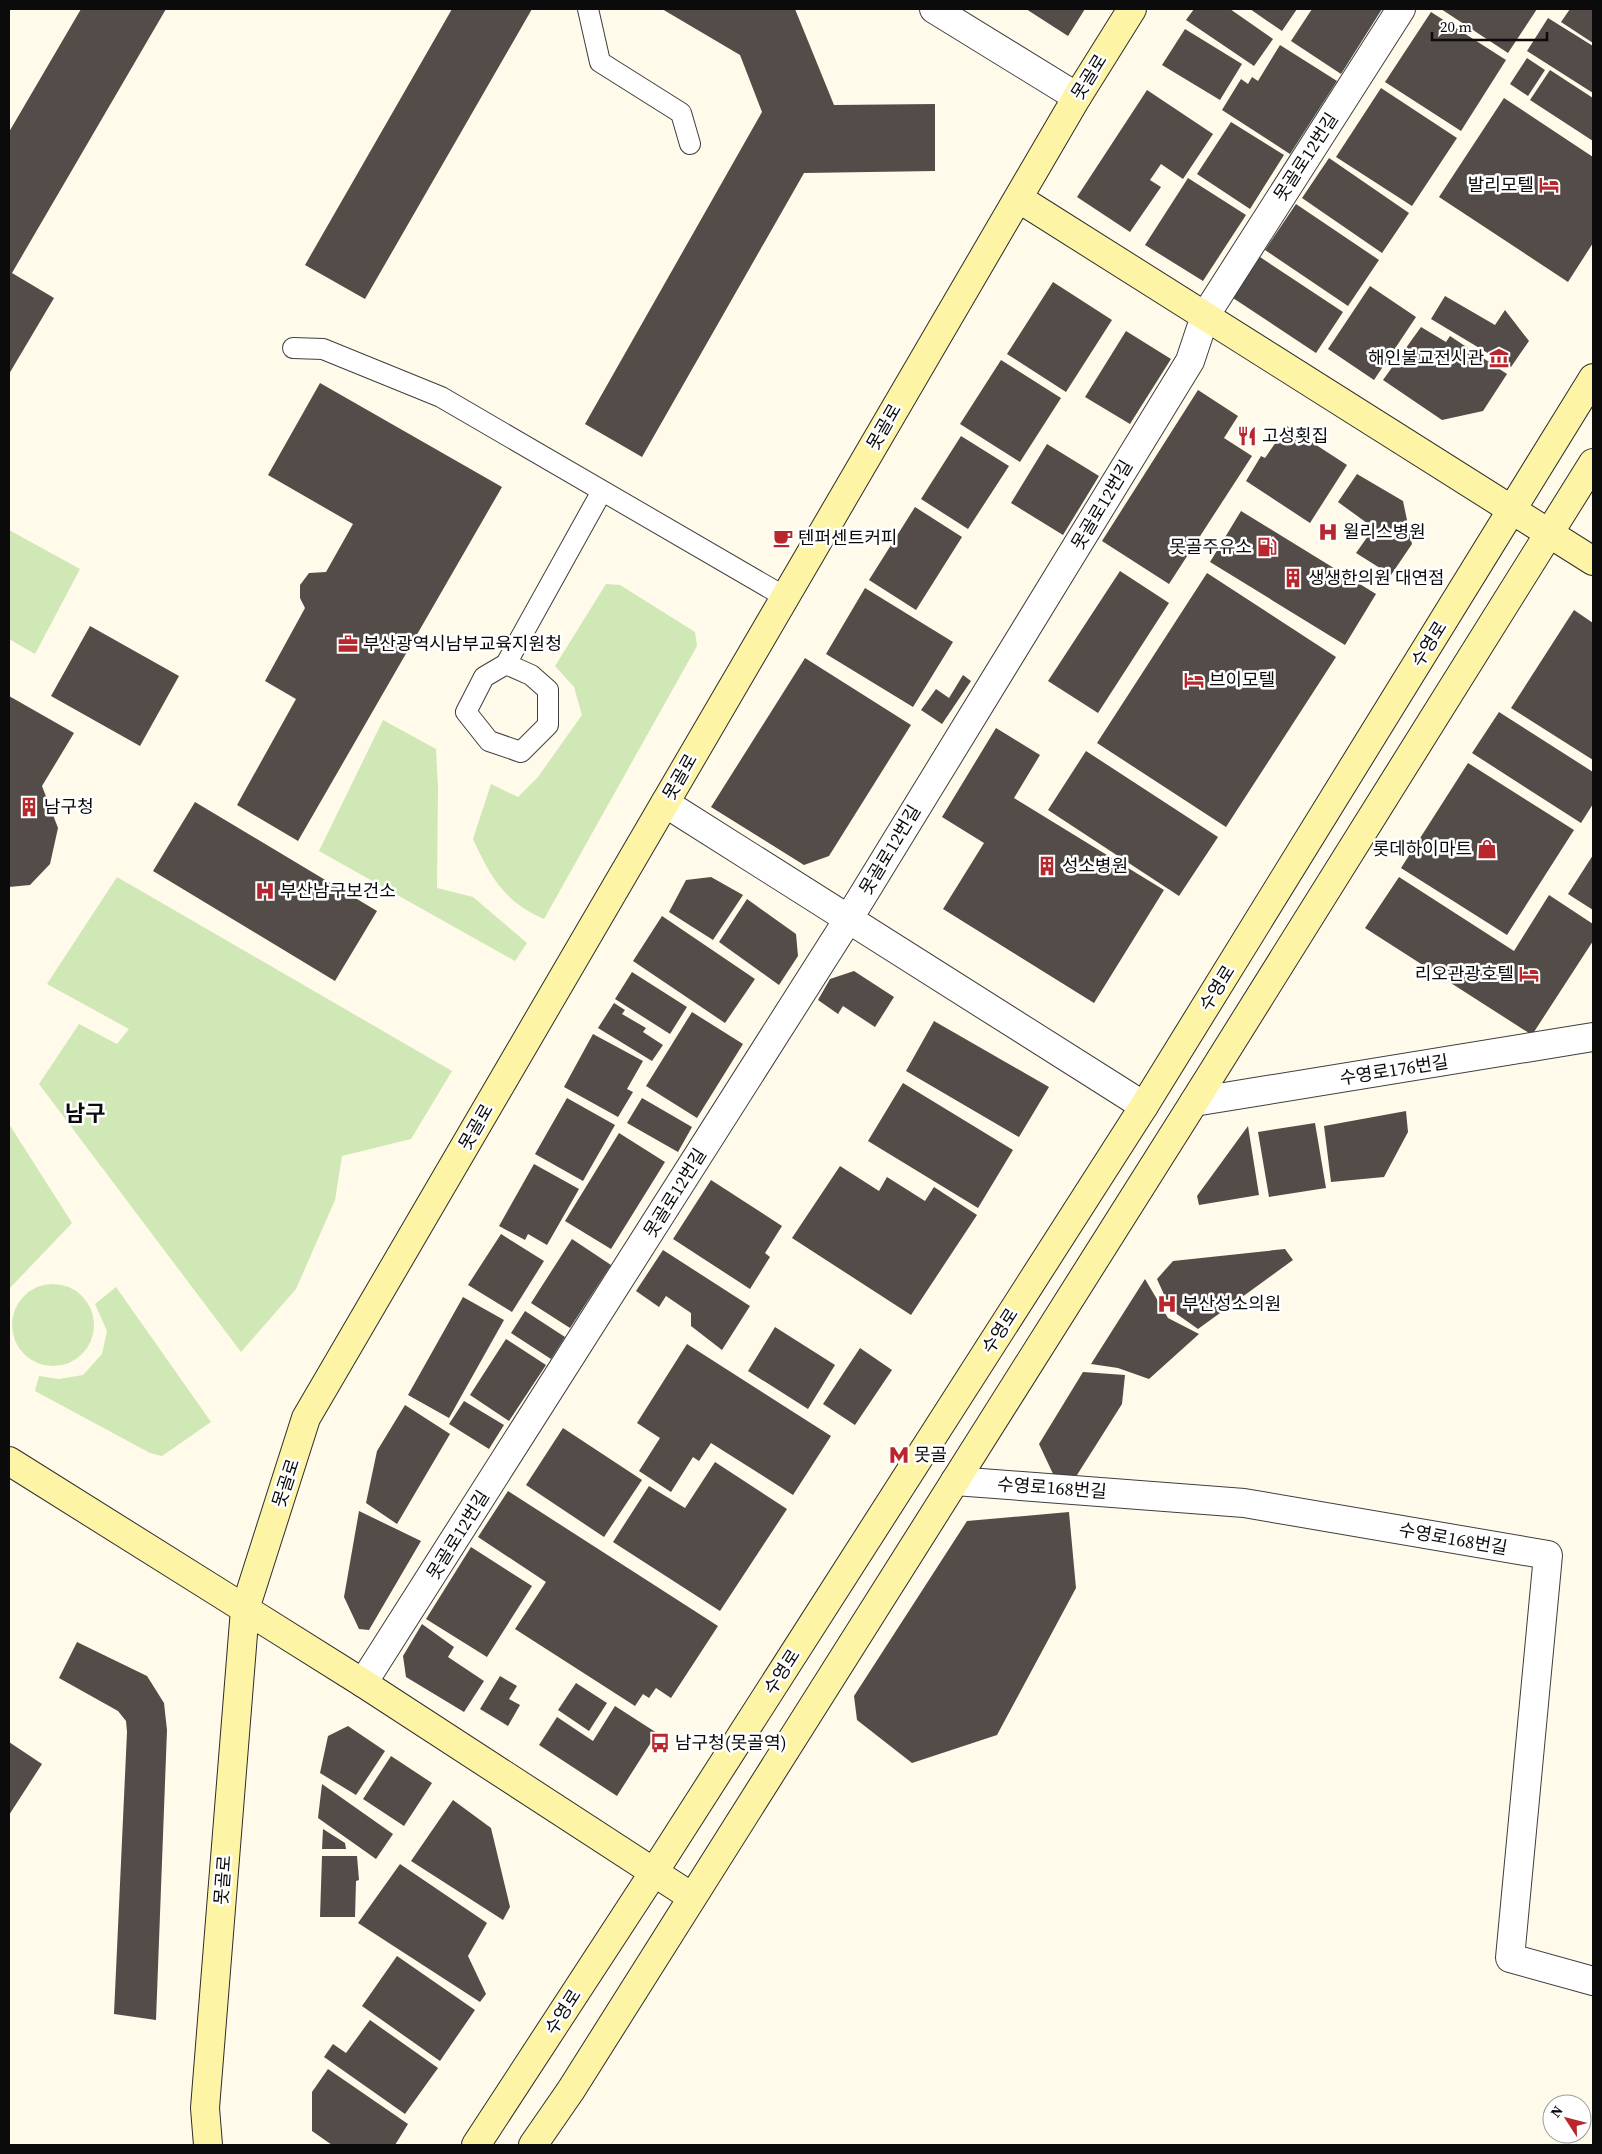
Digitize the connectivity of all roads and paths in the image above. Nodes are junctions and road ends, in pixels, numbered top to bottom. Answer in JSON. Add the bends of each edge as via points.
{"nodes":[{"id":1,"x":588,"y":9,"type":"edge"},
{"id":2,"x":934,"y":9,"type":"edge"},
{"id":3,"x":1132,"y":9,"type":"edge"},
{"id":4,"x":1401,"y":9,"type":"edge"},
{"id":5,"x":1077,"y":97,"type":"junction"},
{"id":6,"x":690,"y":144,"type":"dead end"},
{"id":7,"x":1018,"y":198,"type":"junction"},
{"id":8,"x":1205,"y":316,"type":"junction"},
{"id":9,"x":293,"y":348,"type":"dead end"},
{"id":10,"x":1593,"y":378,"type":"edge"},
{"id":11,"x":1593,"y":463,"type":"edge"},
{"id":12,"x":602,"y":491,"type":"junction"},
{"id":13,"x":1512,"y":508,"type":"junction"},
{"id":14,"x":1550,"y":533,"type":"junction"},
{"id":15,"x":1593,"y":560,"type":"edge"},
{"id":16,"x":785,"y":597,"type":"junction"},
{"id":17,"x":506,"y":664,"type":"junction"},
{"id":18,"x":665,"y":802,"type":"junction"},
{"id":19,"x":849,"y":918,"type":"junction"},
{"id":20,"x":1592,"y":1035,"type":"edge"},
{"id":21,"x":1194,"y":1102,"type":"junction"},
{"id":22,"x":1144,"y":1106,"type":"junction"},
{"id":23,"x":9,"y":1462,"type":"edge"},
{"id":24,"x":955,"y":1481,"type":"junction"},
{"id":25,"x":245,"y":1609,"type":"junction"},
{"id":26,"x":364,"y":1683,"type":"junction"},
{"id":27,"x":654,"y":1872,"type":"junction"},
{"id":28,"x":692,"y":1897,"type":"junction"},
{"id":29,"x":1593,"y":1981,"type":"edge"},
{"id":30,"x":208,"y":2145,"type":"edge"},
{"id":31,"x":476,"y":2145,"type":"edge"},
{"id":32,"x":533,"y":2145,"type":"edge"}],
"edges":[{"from":1,"to":6,"type":"lane","via":[[600,62],[681,113]]},
{"from":2,"to":5,"type":"street"},
{"from":3,"to":5,"type":"main road","name":"못골로"},
{"from":4,"to":8,"type":"street","name":"못골로12번길"},
{"from":5,"to":7,"type":"main road","name":"못골로"},
{"from":7,"to":8,"type":"main road"},
{"from":7,"to":16,"type":"main road","name":"못골로"},
{"from":8,"to":13,"type":"main road"},
{"from":8,"to":19,"type":"street","name":"못골로12번길","via":[[1190,361]]},
{"from":9,"to":12,"type":"lane","via":[[323,349],[441,397]]},
{"from":10,"to":13,"type":"main road","name":"수영로"},
{"from":11,"to":14,"type":"main road"},
{"from":12,"to":16,"type":"lane"},
{"from":12,"to":17,"type":"lane"},
{"from":13,"to":14,"type":"main road"},
{"from":13,"to":22,"type":"main road","name":"수영로"},
{"from":14,"to":15,"type":"main road"},
{"from":14,"to":21,"type":"main road"},
{"from":16,"to":18,"type":"main road","name":"못골로"},
{"from":17,"to":17,"type":"lane","via":[[484,677],[466,712],[489,741],[521,752],[548,726],[548,690],[531,675]]},
{"from":18,"to":19,"type":"street"},
{"from":18,"to":25,"type":"main road","name":"못골로","via":[[306,1418]]},
{"from":19,"to":22,"type":"street"},
{"from":19,"to":26,"type":"street","name":"못골로12번길"},
{"from":20,"to":21,"type":"street","name":"수영로176번길"},
{"from":21,"to":24,"type":"main road"},
{"from":22,"to":27,"type":"main road","name":"수영로"},
{"from":23,"to":25,"type":"main road"},
{"from":24,"to":28,"type":"main road"},
{"from":24,"to":29,"type":"street","name":"수영로168번길","via":[[1244,1503],[1548,1555],[1510,1958]]},
{"from":25,"to":26,"type":"main road"},
{"from":25,"to":30,"type":"main road","name":"못골로","via":[[206,2108]]},
{"from":26,"to":27,"type":"main road"},
{"from":27,"to":28,"type":"main road"},
{"from":27,"to":31,"type":"main road","name":"수영로"},
{"from":28,"to":32,"type":"main road"}]}
